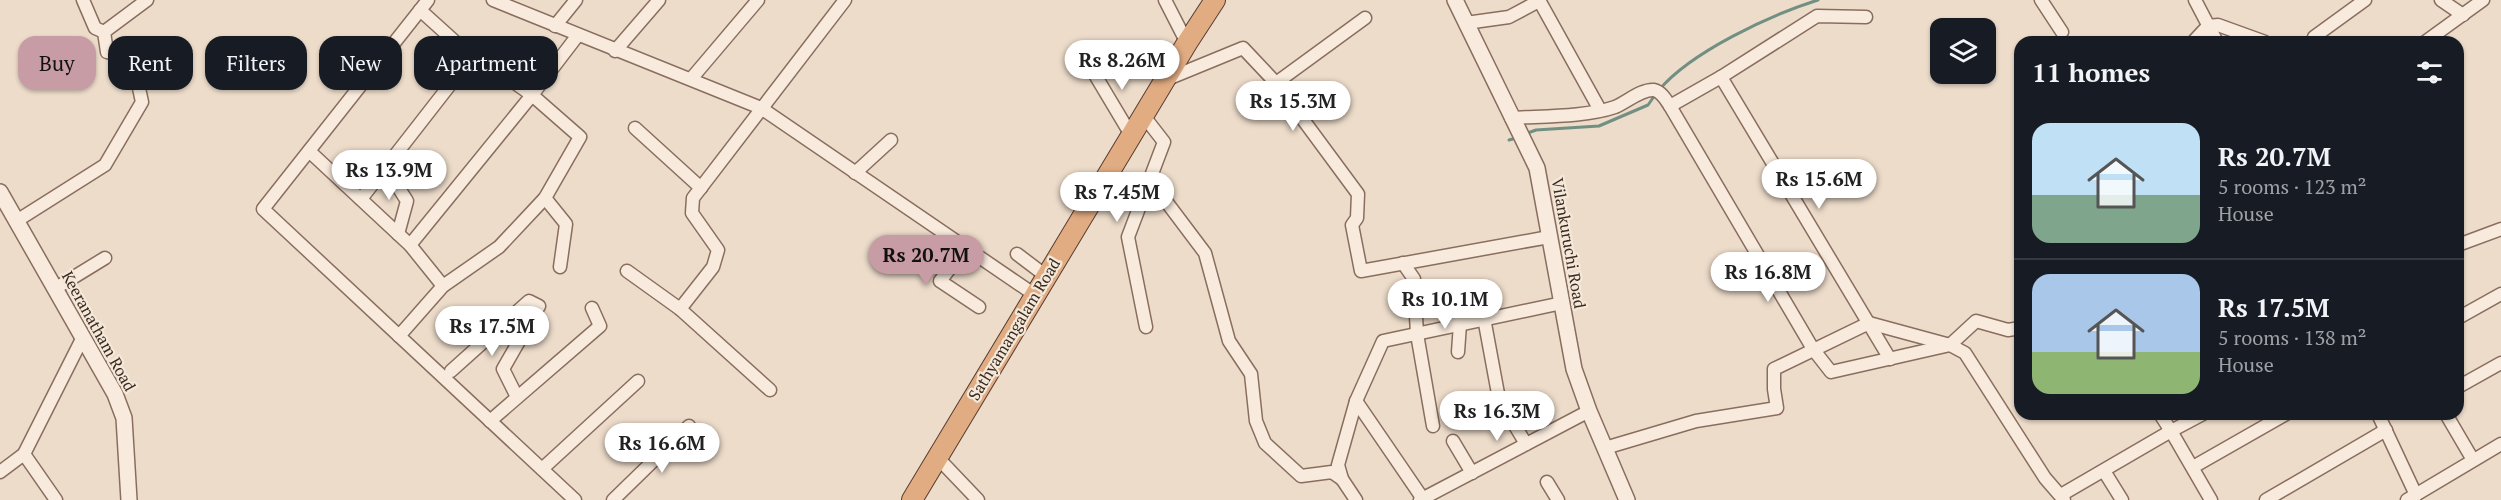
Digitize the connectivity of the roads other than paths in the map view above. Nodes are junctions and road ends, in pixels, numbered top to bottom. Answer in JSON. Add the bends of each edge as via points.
{"nodes":[{"id":1,"x":83,"y":0,"type":"edge"},
{"id":2,"x":147,"y":0,"type":"edge"},
{"id":3,"x":428,"y":0,"type":"edge"},
{"id":4,"x":493,"y":0,"type":"edge"},
{"id":5,"x":576,"y":0,"type":"edge"},
{"id":6,"x":659,"y":0,"type":"edge"},
{"id":7,"x":758,"y":0,"type":"edge"},
{"id":8,"x":845,"y":0,"type":"edge"},
{"id":9,"x":1166,"y":0,"type":"edge"},
{"id":10,"x":1215,"y":0,"type":"edge"},
{"id":11,"x":1455,"y":0,"type":"edge"},
{"id":12,"x":2041,"y":0,"type":"edge"},
{"id":13,"x":2365,"y":0,"type":"edge"},
{"id":14,"x":2441,"y":0,"type":"edge"},
{"id":15,"x":2483,"y":0,"type":"edge"},
{"id":16,"x":1539,"y":1,"type":"edge"},
{"id":17,"x":2199,"y":2,"type":"edge"},
{"id":18,"x":420,"y":10,"type":"junction"},
{"id":19,"x":2463,"y":15,"type":"junction"},
{"id":20,"x":1866,"y":17,"type":"dead end"},
{"id":21,"x":1365,"y":18,"type":"dead end"},
{"id":22,"x":1466,"y":23,"type":"junction"},
{"id":23,"x":555,"y":26,"type":"junction"},
{"id":24,"x":2208,"y":26,"type":"junction"},
{"id":25,"x":104,"y":32,"type":"junction"},
{"id":26,"x":2062,"y":32,"type":"dead end"},
{"id":27,"x":578,"y":35,"type":"junction"},
{"id":28,"x":449,"y":36,"type":"edge"},
{"id":29,"x":2199,"y":36,"type":"edge"},
{"id":30,"x":2214,"y":36,"type":"edge"},
{"id":31,"x":2248,"y":36,"type":"edge"},
{"id":32,"x":2317,"y":36,"type":"edge"},
{"id":33,"x":2433,"y":36,"type":"edge"},
{"id":34,"x":1187,"y":43,"type":"junction"},
{"id":35,"x":615,"y":51,"type":"junction"},
{"id":36,"x":1088,"y":63,"type":"dead end"},
{"id":37,"x":1721,"y":77,"type":"junction"},
{"id":38,"x":691,"y":79,"type":"junction"},
{"id":39,"x":1164,"y":81,"type":"junction"},
{"id":40,"x":1276,"y":82,"type":"junction"},
{"id":41,"x":446,"y":90,"type":"edge"},
{"id":42,"x":525,"y":90,"type":"edge"},
{"id":43,"x":532,"y":95,"type":"junction"},
{"id":44,"x":1670,"y":106,"type":"junction"},
{"id":45,"x":761,"y":108,"type":"junction"},
{"id":46,"x":1600,"y":110,"type":"junction"},
{"id":47,"x":1143,"y":115,"type":"junction"},
{"id":48,"x":635,"y":128,"type":"dead end"},
{"id":49,"x":1518,"y":130,"type":"junction"},
{"id":50,"x":1131,"y":135,"type":"junction"},
{"id":51,"x":891,"y":140,"type":"dead end"},
{"id":52,"x":309,"y":151,"type":"junction"},
{"id":53,"x":386,"y":168,"type":"junction"},
{"id":54,"x":855,"y":173,"type":"junction"},
{"id":55,"x":1150,"y":180,"type":"junction"},
{"id":56,"x":701,"y":188,"type":"junction"},
{"id":57,"x":0,"y":194,"type":"edge"},
{"id":58,"x":545,"y":198,"type":"junction"},
{"id":59,"x":362,"y":200,"type":"junction"},
{"id":60,"x":18,"y":220,"type":"junction"},
{"id":61,"x":2501,"y":229,"type":"edge"},
{"id":62,"x":398,"y":234,"type":"junction"},
{"id":63,"x":1549,"y":237,"type":"junction"},
{"id":64,"x":2464,"y":243,"type":"edge"},
{"id":65,"x":410,"y":245,"type":"junction"},
{"id":66,"x":966,"y":248,"type":"junction"},
{"id":67,"x":1017,"y":254,"type":"dead end"},
{"id":68,"x":105,"y":258,"type":"dead end"},
{"id":69,"x":1403,"y":263,"type":"junction"},
{"id":70,"x":560,"y":267,"type":"dead end"},
{"id":71,"x":627,"y":271,"type":"dead end"},
{"id":72,"x":1046,"y":276,"type":"junction"},
{"id":73,"x":443,"y":286,"type":"junction"},
{"id":74,"x":56,"y":288,"type":"junction"},
{"id":75,"x":2501,"y":294,"type":"edge"},
{"id":76,"x":1035,"y":295,"type":"junction"},
{"id":77,"x":1562,"y":303,"type":"junction"},
{"id":78,"x":1448,"y":304,"type":"dead end"},
{"id":79,"x":979,"y":307,"type":"dead end"},
{"id":80,"x":592,"y":308,"type":"dead end"},
{"id":81,"x":680,"y":309,"type":"junction"},
{"id":82,"x":2464,"y":315,"type":"edge"},
{"id":83,"x":1484,"y":318,"type":"junction"},
{"id":84,"x":1869,"y":323,"type":"junction"},
{"id":85,"x":1460,"y":324,"type":"junction"},
{"id":86,"x":1146,"y":327,"type":"dead end"},
{"id":87,"x":2014,"y":329,"type":"edge"},
{"id":88,"x":1417,"y":334,"type":"junction"},
{"id":89,"x":399,"y":336,"type":"junction"},
{"id":90,"x":83,"y":337,"type":"junction"},
{"id":91,"x":1950,"y":345,"type":"junction"},
{"id":92,"x":1813,"y":349,"type":"junction"},
{"id":93,"x":1458,"y":352,"type":"dead end"},
{"id":94,"x":1890,"y":359,"type":"junction"},
{"id":95,"x":2501,"y":363,"type":"edge"},
{"id":96,"x":451,"y":371,"type":"dead end"},
{"id":97,"x":638,"y":381,"type":"dead end"},
{"id":98,"x":2464,"y":384,"type":"edge"},
{"id":99,"x":770,"y":390,"type":"dead end"},
{"id":100,"x":517,"y":397,"type":"junction"},
{"id":101,"x":1356,"y":401,"type":"junction"},
{"id":102,"x":1588,"y":411,"type":"junction"},
{"id":103,"x":2164,"y":420,"type":"edge"},
{"id":104,"x":2192,"y":420,"type":"edge"},
{"id":105,"x":2275,"y":420,"type":"edge"},
{"id":106,"x":2381,"y":420,"type":"edge"},
{"id":107,"x":2450,"y":420,"type":"edge"},
{"id":108,"x":490,"y":421,"type":"junction"},
{"id":109,"x":689,"y":426,"type":"dead end"},
{"id":110,"x":1433,"y":426,"type":"dead end"},
{"id":111,"x":2386,"y":430,"type":"junction"},
{"id":112,"x":2171,"y":431,"type":"junction"},
{"id":113,"x":1453,"y":441,"type":"dead end"},
{"id":114,"x":1526,"y":444,"type":"junction"},
{"id":115,"x":2501,"y":444,"type":"edge"},
{"id":116,"x":1605,"y":448,"type":"junction"},
{"id":117,"x":24,"y":453,"type":"junction"},
{"id":118,"x":2473,"y":460,"type":"junction"},
{"id":119,"x":932,"y":465,"type":"junction"},
{"id":120,"x":2193,"y":467,"type":"junction"},
{"id":121,"x":542,"y":469,"type":"junction"},
{"id":122,"x":2104,"y":471,"type":"junction"},
{"id":123,"x":0,"y":472,"type":"edge"},
{"id":124,"x":1472,"y":473,"type":"junction"},
{"id":125,"x":1341,"y":479,"type":"junction"},
{"id":126,"x":1547,"y":482,"type":"dead end"},
{"id":127,"x":2062,"y":497,"type":"edge"},
{"id":128,"x":2411,"y":497,"type":"edge"},
{"id":129,"x":1422,"y":499,"type":"edge"},
{"id":130,"x":1624,"y":499,"type":"edge"},
{"id":131,"x":56,"y":500,"type":"edge"},
{"id":132,"x":129,"y":500,"type":"edge"},
{"id":133,"x":575,"y":500,"type":"edge"},
{"id":134,"x":613,"y":500,"type":"edge"},
{"id":135,"x":906,"y":500,"type":"edge"},
{"id":136,"x":912,"y":500,"type":"edge"},
{"id":137,"x":978,"y":500,"type":"edge"},
{"id":138,"x":1356,"y":500,"type":"edge"},
{"id":139,"x":1558,"y":500,"type":"edge"},
{"id":140,"x":2122,"y":500,"type":"edge"},
{"id":141,"x":2211,"y":500,"type":"edge"},
{"id":142,"x":2266,"y":500,"type":"edge"}],
"edges":[{"from":1,"to":25,"type":"street","via":[[95,28]]},
{"from":2,"to":25,"type":"street"},
{"from":3,"to":18,"type":"street"},
{"from":4,"to":23,"type":"street"},
{"from":5,"to":23,"type":"street"},
{"from":6,"to":35,"type":"street"},
{"from":7,"to":38,"type":"street"},
{"from":8,"to":45,"type":"street"},
{"from":9,"to":34,"type":"street"},
{"from":10,"to":34,"type":"highway","name":"Sathyamangalam Road"},
{"from":11,"to":22,"type":"street","name":"Vilankuruchi Road"},
{"from":12,"to":26,"type":"street"},
{"from":13,"to":32,"type":"street"},
{"from":14,"to":19,"type":"street"},
{"from":15,"to":19,"type":"street"},
{"from":16,"to":22,"type":"street","via":[[1509,17]]},
{"from":16,"to":46,"type":"street"},
{"from":17,"to":24,"type":"street"},
{"from":18,"to":28,"type":"street"},
{"from":18,"to":52,"type":"street"},
{"from":19,"to":33,"type":"street"},
{"from":20,"to":37,"type":"street","via":[[1817,16]]},
{"from":21,"to":40,"type":"street"},
{"from":22,"to":49,"type":"street","name":"Vilankuruchi Road"},
{"from":23,"to":27,"type":"street"},
{"from":24,"to":29,"type":"street"},
{"from":24,"to":30,"type":"street"},
{"from":24,"to":31,"type":"street","via":[[2218,25]]},
{"from":25,"to":60,"type":"street","via":[[107,51],[132,56],[142,102],[105,165]]},
{"from":27,"to":35,"type":"street"},
{"from":27,"to":43,"type":"street"},
{"from":34,"to":39,"type":"highway","name":"Sathyamangalam Road"},
{"from":35,"to":38,"type":"street"},
{"from":36,"to":50,"type":"street"},
{"from":37,"to":44,"type":"street"},
{"from":37,"to":84,"type":"street"},
{"from":38,"to":45,"type":"street"},
{"from":39,"to":40,"type":"street","via":[[1243,48]]},
{"from":39,"to":47,"type":"highway","name":"Sathyamangalam Road"},
{"from":40,"to":69,"type":"street","via":[[1358,194],[1358,218],[1352,225],[1361,271]]},
{"from":41,"to":53,"type":"street"},
{"from":42,"to":43,"type":"street"},
{"from":43,"to":58,"type":"street","via":[[580,137]]},
{"from":43,"to":65,"type":"street"},
{"from":44,"to":46,"type":"street","via":[[1656,91],[1643,92]]},
{"from":44,"to":92,"type":"street"},
{"from":45,"to":54,"type":"street"},
{"from":45,"to":56,"type":"street"},
{"from":46,"to":49,"type":"street"},
{"from":47,"to":50,"type":"highway","name":"Sathyamangalam Road"},
{"from":47,"to":55,"type":"street","via":[[1164,142]]},
{"from":48,"to":56,"type":"street"},
{"from":49,"to":63,"type":"street","name":"Vilankuruchi Road","via":[[1538,168]]},
{"from":50,"to":72,"type":"highway","name":"Sathyamangalam Road"},
{"from":51,"to":54,"type":"street"},
{"from":52,"to":59,"type":"street"},
{"from":52,"to":89,"type":"street","via":[[263,209]]},
{"from":53,"to":59,"type":"street"},
{"from":53,"to":62,"type":"street","via":[[407,201]]},
{"from":54,"to":66,"type":"street"},
{"from":55,"to":86,"type":"street","via":[[1128,237]]},
{"from":55,"to":125,"type":"street","via":[[1205,253],[1229,341],[1251,374],[1256,421],[1265,443],[1301,476],[1332,472]]},
{"from":56,"to":81,"type":"street","via":[[693,198],[692,213],[718,250],[713,267]]},
{"from":57,"to":60,"type":"street","name":"Keeranatham Road"},
{"from":58,"to":70,"type":"street","via":[[566,224]]},
{"from":58,"to":73,"type":"street","via":[[499,247]]},
{"from":59,"to":62,"type":"street"},
{"from":60,"to":74,"type":"street","name":"Keeranatham Road"},
{"from":61,"to":64,"type":"street"},
{"from":62,"to":65,"type":"street"},
{"from":63,"to":69,"type":"street"},
{"from":63,"to":77,"type":"street","name":"Vilankuruchi Road"},
{"from":65,"to":73,"type":"street"},
{"from":66,"to":76,"type":"street"},
{"from":66,"to":79,"type":"street","via":[[940,281]]},
{"from":67,"to":72,"type":"street"},
{"from":68,"to":74,"type":"street"},
{"from":69,"to":88,"type":"street","via":[[1414,279]]},
{"from":71,"to":81,"type":"street"},
{"from":72,"to":76,"type":"highway","name":"Sathyamangalam Road"},
{"from":73,"to":89,"type":"street"},
{"from":74,"to":90,"type":"street","name":"Keeranatham Road"},
{"from":75,"to":82,"type":"street"},
{"from":76,"to":119,"type":"highway","name":"Sathyamangalam Road"},
{"from":77,"to":83,"type":"street"},
{"from":77,"to":102,"type":"street","name":"Vilankuruchi Road","via":[[1574,369]]},
{"from":78,"to":85,"type":"street"},
{"from":80,"to":100,"type":"street","via":[[600,326]]},
{"from":81,"to":99,"type":"street"},
{"from":83,"to":85,"type":"street"},
{"from":83,"to":114,"type":"street","via":[[1499,399]]},
{"from":84,"to":91,"type":"street"},
{"from":84,"to":92,"type":"street"},
{"from":84,"to":94,"type":"street"},
{"from":85,"to":88,"type":"street"},
{"from":85,"to":93,"type":"street"},
{"from":87,"to":91,"type":"street","via":[[1976,321]]},
{"from":88,"to":101,"type":"street","via":[[1383,341]]},
{"from":88,"to":110,"type":"street"},
{"from":89,"to":108,"type":"street"},
{"from":90,"to":117,"type":"street"},
{"from":90,"to":132,"type":"street","name":"Keeranatham Road","via":[[124,418]]},
{"from":91,"to":94,"type":"street"},
{"from":91,"to":127,"type":"street","via":[[1965,353],[2045,478]]},
{"from":92,"to":94,"type":"street","via":[[1831,372]]},
{"from":92,"to":116,"type":"street","via":[[1774,369],[1778,408],[1696,420]]},
{"from":95,"to":98,"type":"street"},
{"from":96,"to":100,"type":"street","via":[[529,301],[539,306],[502,369]]},
{"from":97,"to":121,"type":"street"},
{"from":100,"to":108,"type":"street"},
{"from":101,"to":125,"type":"street","via":[[1338,465]]},
{"from":101,"to":129,"type":"street"},
{"from":102,"to":114,"type":"street"},
{"from":102,"to":116,"type":"street","name":"Vilankuruchi Road"},
{"from":103,"to":112,"type":"street"},
{"from":104,"to":112,"type":"street"},
{"from":105,"to":120,"type":"street"},
{"from":106,"to":111,"type":"street"},
{"from":107,"to":118,"type":"street"},
{"from":108,"to":121,"type":"street"},
{"from":109,"to":134,"type":"street"},
{"from":111,"to":128,"type":"street"},
{"from":111,"to":142,"type":"street"},
{"from":112,"to":120,"type":"street"},
{"from":112,"to":122,"type":"street"},
{"from":113,"to":124,"type":"street"},
{"from":114,"to":124,"type":"street"},
{"from":115,"to":118,"type":"street"},
{"from":116,"to":130,"type":"street","name":"Vilankuruchi Road"},
{"from":117,"to":123,"type":"street"},
{"from":117,"to":131,"type":"street"},
{"from":118,"to":128,"type":"street"},
{"from":119,"to":135,"type":"highway","name":"Sathyamangalam Road"},
{"from":119,"to":136,"type":"highway","name":"Sathyamangalam Road"},
{"from":119,"to":137,"type":"street"},
{"from":120,"to":141,"type":"street"},
{"from":121,"to":133,"type":"street"},
{"from":122,"to":127,"type":"street"},
{"from":122,"to":140,"type":"street"},
{"from":124,"to":129,"type":"street"},
{"from":125,"to":138,"type":"street"},
{"from":126,"to":139,"type":"street"}]}
